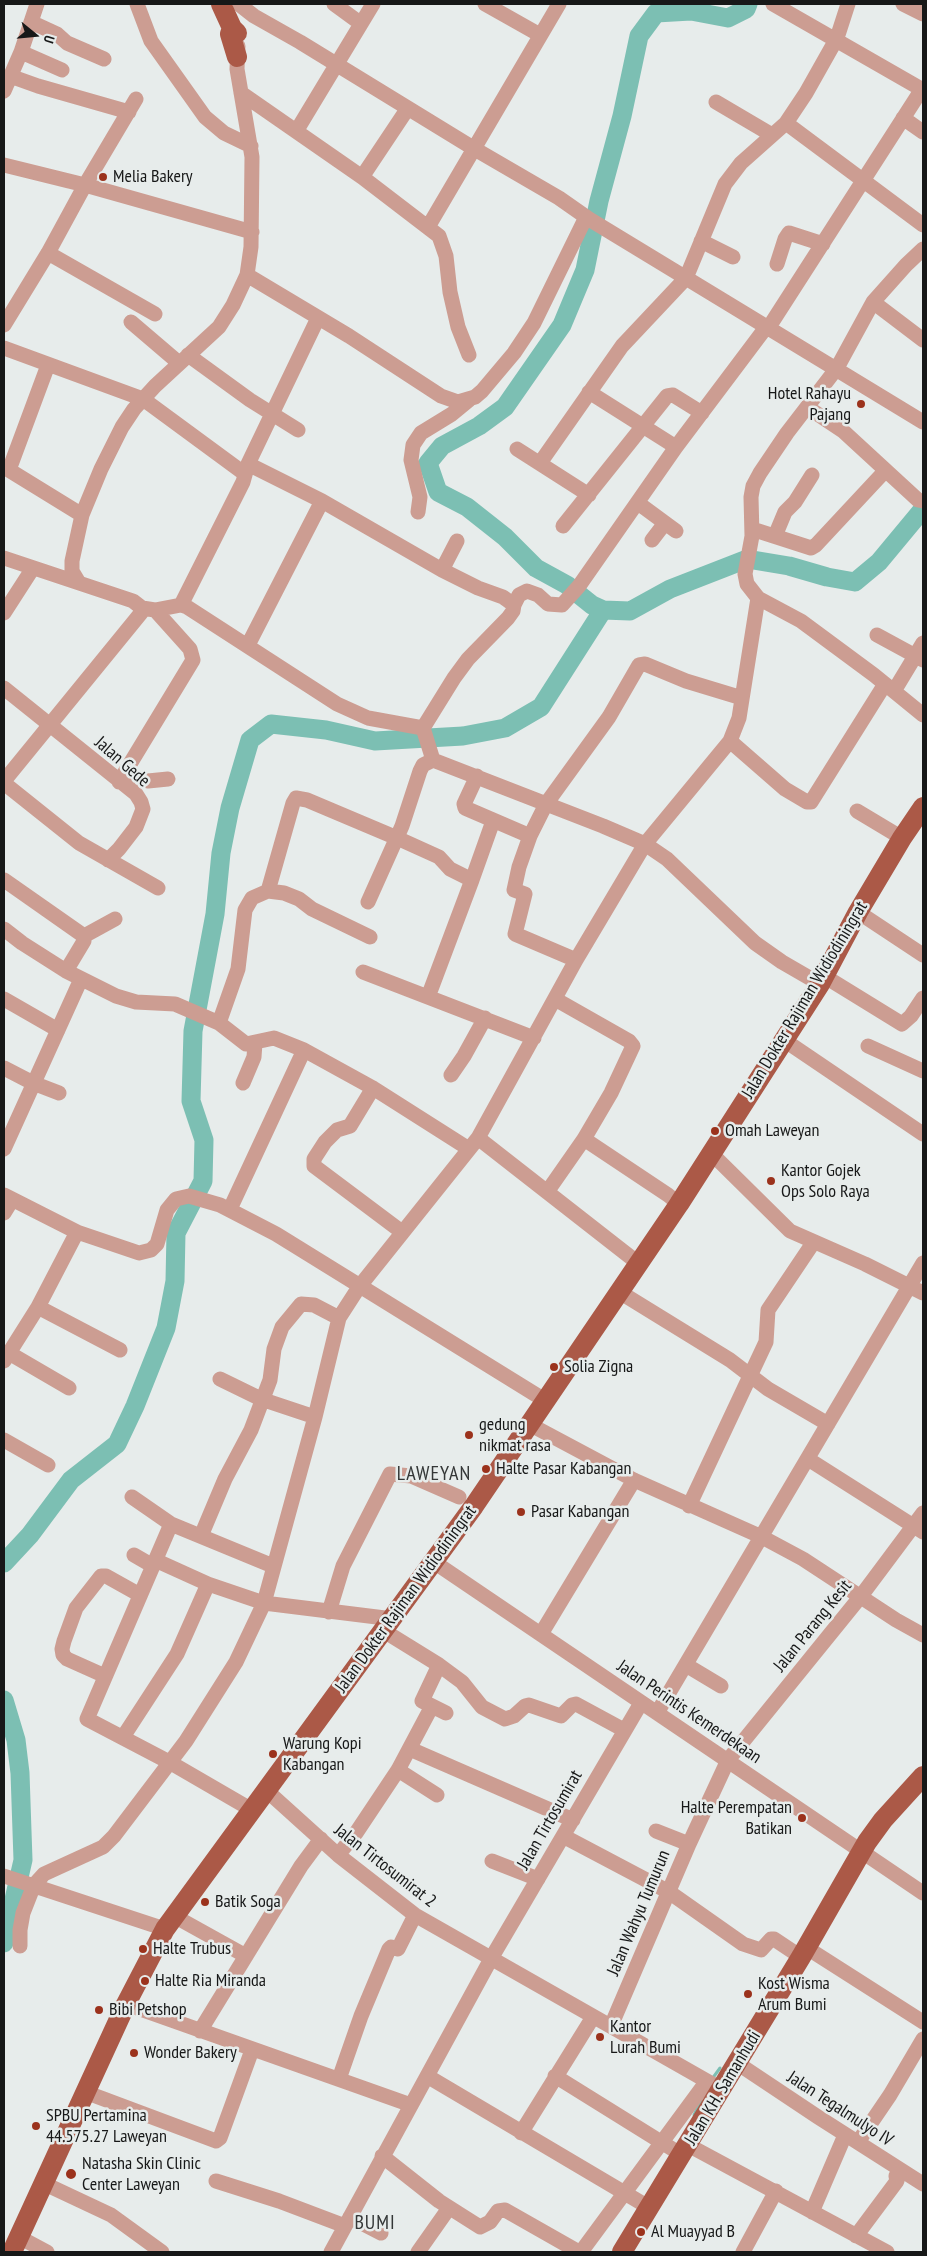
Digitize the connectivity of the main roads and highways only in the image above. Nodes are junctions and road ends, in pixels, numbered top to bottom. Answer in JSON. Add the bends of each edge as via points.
{"nodes":[{"id":1,"x":233,"y":15,"type":"edge"},
{"id":2,"x":237,"y":56,"type":"road end"},
{"id":3,"x":923,"y":807,"type":"edge"},
{"id":4,"x":923,"y":1776,"type":"edge"},
{"id":5,"x":16,"y":2245,"type":"edge"},
{"id":6,"x":622,"y":2252,"type":"edge"}],
"edges":[{"from":1,"to":2,"type":"main road","via":[[230,34]]},
{"from":3,"to":5,"type":"main road","name":"Jalan Dokter Rajiman Widiodiningrat","via":[[858,912],[822,980],[679,1204],[434,1562],[170,1923],[126,2004]]},
{"from":4,"to":6,"type":"main road","name":"Jalan KH. Samanhudi","via":[[873,1832],[738,2063],[713,2085],[685,2150],[640,2202]]}]}
